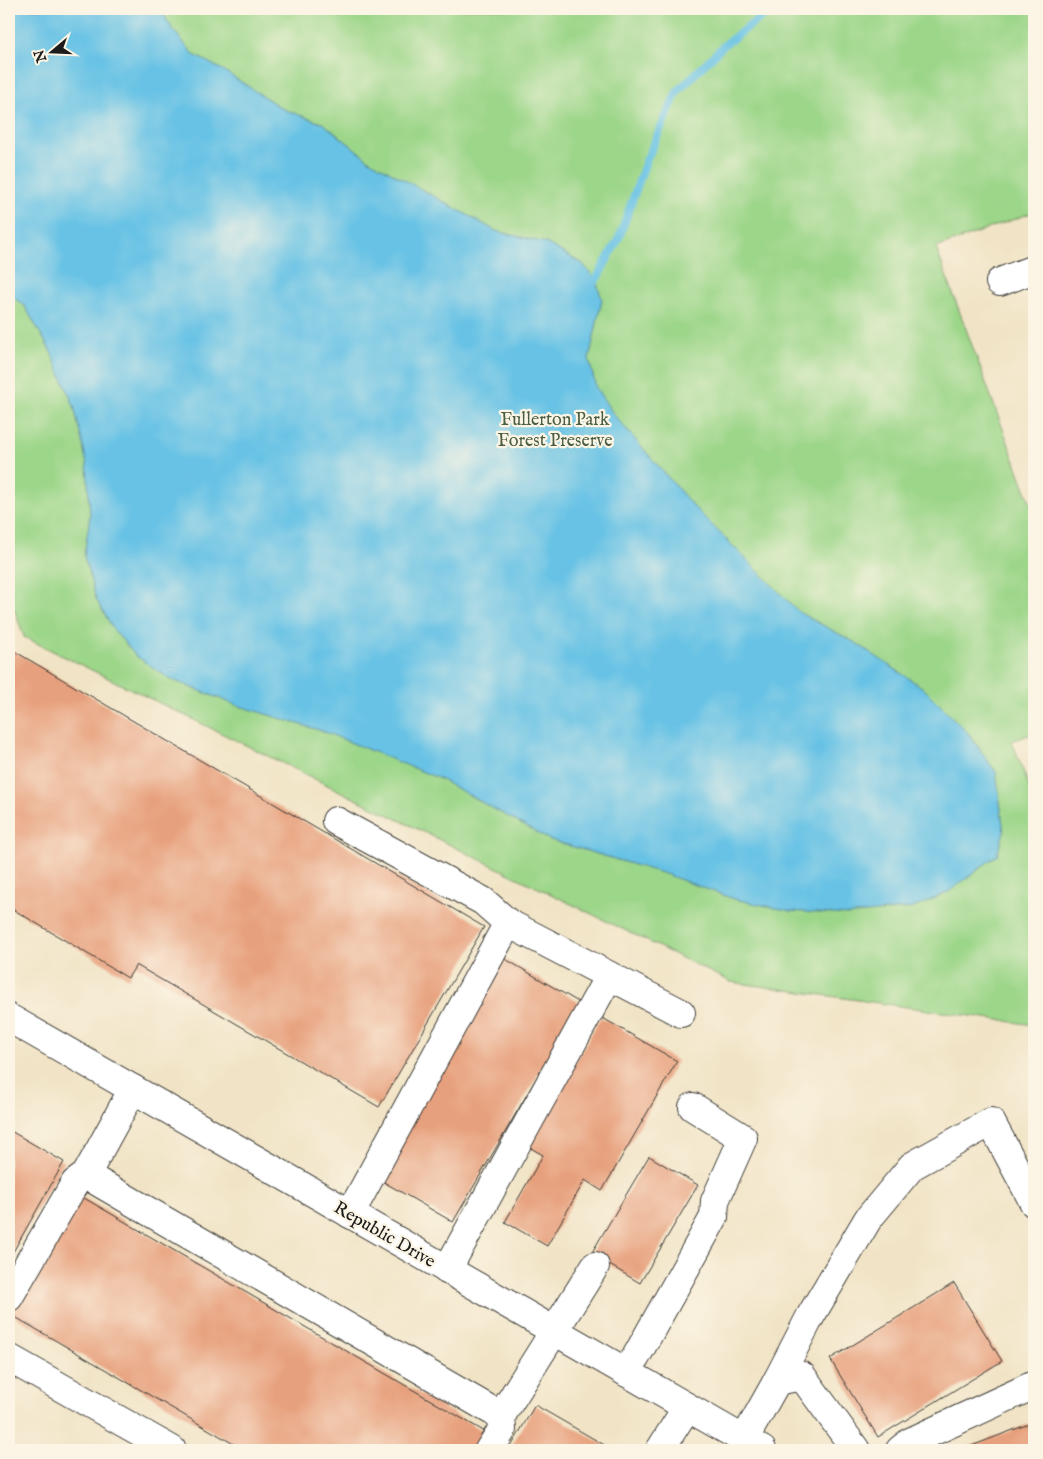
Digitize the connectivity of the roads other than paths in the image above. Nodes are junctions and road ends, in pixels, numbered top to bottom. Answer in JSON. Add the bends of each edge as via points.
{"nodes":[{"id":1,"x":1034,"y":269,"type":"edge"},
{"id":2,"x":1000,"y":282,"type":"dead end"},
{"id":3,"x":336,"y":822,"type":"dead end"},
{"id":4,"x":508,"y":924,"type":"junction"},
{"id":5,"x":609,"y":976,"type":"junction"},
{"id":6,"x":681,"y":1014,"type":"dead end"},
{"id":7,"x":9,"y":1018,"type":"edge"},
{"id":8,"x":132,"y":1089,"type":"junction"},
{"id":9,"x":693,"y":1107,"type":"dead end"},
{"id":10,"x":86,"y":1175,"type":"junction"},
{"id":11,"x":1034,"y":1203,"type":"edge"},
{"id":12,"x":350,"y":1214,"type":"junction"},
{"id":13,"x":595,"y":1266,"type":"dead end"},
{"id":14,"x":447,"y":1270,"type":"junction"},
{"id":15,"x":9,"y":1297,"type":"edge"},
{"id":16,"x":554,"y":1331,"type":"junction"},
{"id":17,"x":9,"y":1358,"type":"edge"},
{"id":18,"x":627,"y":1373,"type":"junction"},
{"id":19,"x":778,"y":1382,"type":"junction"},
{"id":20,"x":1034,"y":1385,"type":"edge"},
{"id":21,"x":687,"y":1407,"type":"junction"},
{"id":22,"x":501,"y":1416,"type":"junction"},
{"id":23,"x":753,"y":1445,"type":"edge"},
{"id":24,"x":172,"y":1450,"type":"edge"},
{"id":25,"x":489,"y":1450,"type":"edge"},
{"id":26,"x":660,"y":1450,"type":"edge"},
{"id":27,"x":856,"y":1450,"type":"edge"},
{"id":28,"x":900,"y":1450,"type":"edge"}],
"edges":[{"from":1,"to":2,"type":"street"},
{"from":3,"to":4,"type":"street","via":[[482,900]]},
{"from":4,"to":5,"type":"street"},
{"from":4,"to":12,"type":"street"},
{"from":5,"to":6,"type":"street"},
{"from":5,"to":14,"type":"street"},
{"from":7,"to":8,"type":"street","name":"Republic Drive"},
{"from":8,"to":10,"type":"street"},
{"from":8,"to":12,"type":"street","name":"Republic Drive"},
{"from":9,"to":18,"type":"street","via":[[743,1138],[715,1201],[714,1217]]},
{"from":10,"to":15,"type":"street","via":[[75,1183]]},
{"from":10,"to":22,"type":"street"},
{"from":11,"to":19,"type":"street","via":[[991,1122],[912,1166],[868,1220],[810,1317]]},
{"from":12,"to":14,"type":"street","name":"Republic Drive"},
{"from":13,"to":16,"type":"street"},
{"from":14,"to":16,"type":"street","name":"Republic Drive"},
{"from":16,"to":18,"type":"street","name":"Republic Drive"},
{"from":16,"to":22,"type":"street"},
{"from":17,"to":24,"type":"street"},
{"from":18,"to":21,"type":"street","name":"Republic Drive"},
{"from":19,"to":23,"type":"street"},
{"from":19,"to":27,"type":"street","via":[[802,1376]]},
{"from":20,"to":28,"type":"street","via":[[910,1442]]},
{"from":21,"to":23,"type":"street","name":"Republic Drive"},
{"from":21,"to":26,"type":"street"},
{"from":22,"to":25,"type":"street","via":[[502,1430]]}]}
